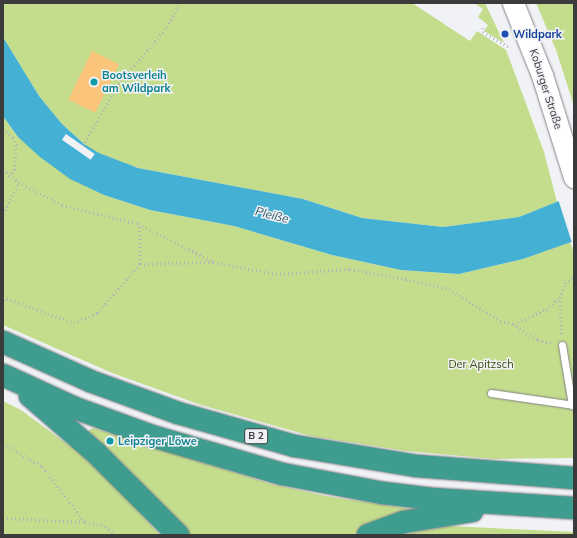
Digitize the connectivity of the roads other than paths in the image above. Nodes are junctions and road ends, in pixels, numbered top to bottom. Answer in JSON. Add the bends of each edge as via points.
{"nodes":[{"id":1,"x":513,"y":3,"type":"edge"},
{"id":2,"x":574,"y":177,"type":"edge"},
{"id":3,"x":3,"y":342,"type":"edge"},
{"id":4,"x":562,"y":345,"type":"road end"},
{"id":5,"x":7,"y":377,"type":"edge"},
{"id":6,"x":491,"y":393,"type":"dead end"},
{"id":7,"x":573,"y":405,"type":"edge"},
{"id":8,"x":574,"y":478,"type":"edge"},
{"id":9,"x":509,"y":505,"type":"junction"},
{"id":10,"x":574,"y":508,"type":"edge"},
{"id":11,"x":178,"y":535,"type":"edge"},
{"id":12,"x":368,"y":535,"type":"edge"}],
"edges":[{"from":1,"to":2,"type":"main road","name":"Koburger Straße","via":[[533,50]]},
{"from":3,"to":8,"type":"highway","number":"B 2","via":[[90,381],[178,413],[295,446],[417,466]]},
{"from":4,"to":7,"type":"lane"},
{"from":5,"to":9,"type":"highway","via":[[75,408],[152,436],[282,474],[383,493]]},
{"from":5,"to":11,"type":"highway","via":[[96,453]]},
{"from":6,"to":7,"type":"lane"},
{"from":9,"to":10,"type":"highway"},
{"from":9,"to":12,"type":"highway","via":[[404,522]]}]}
